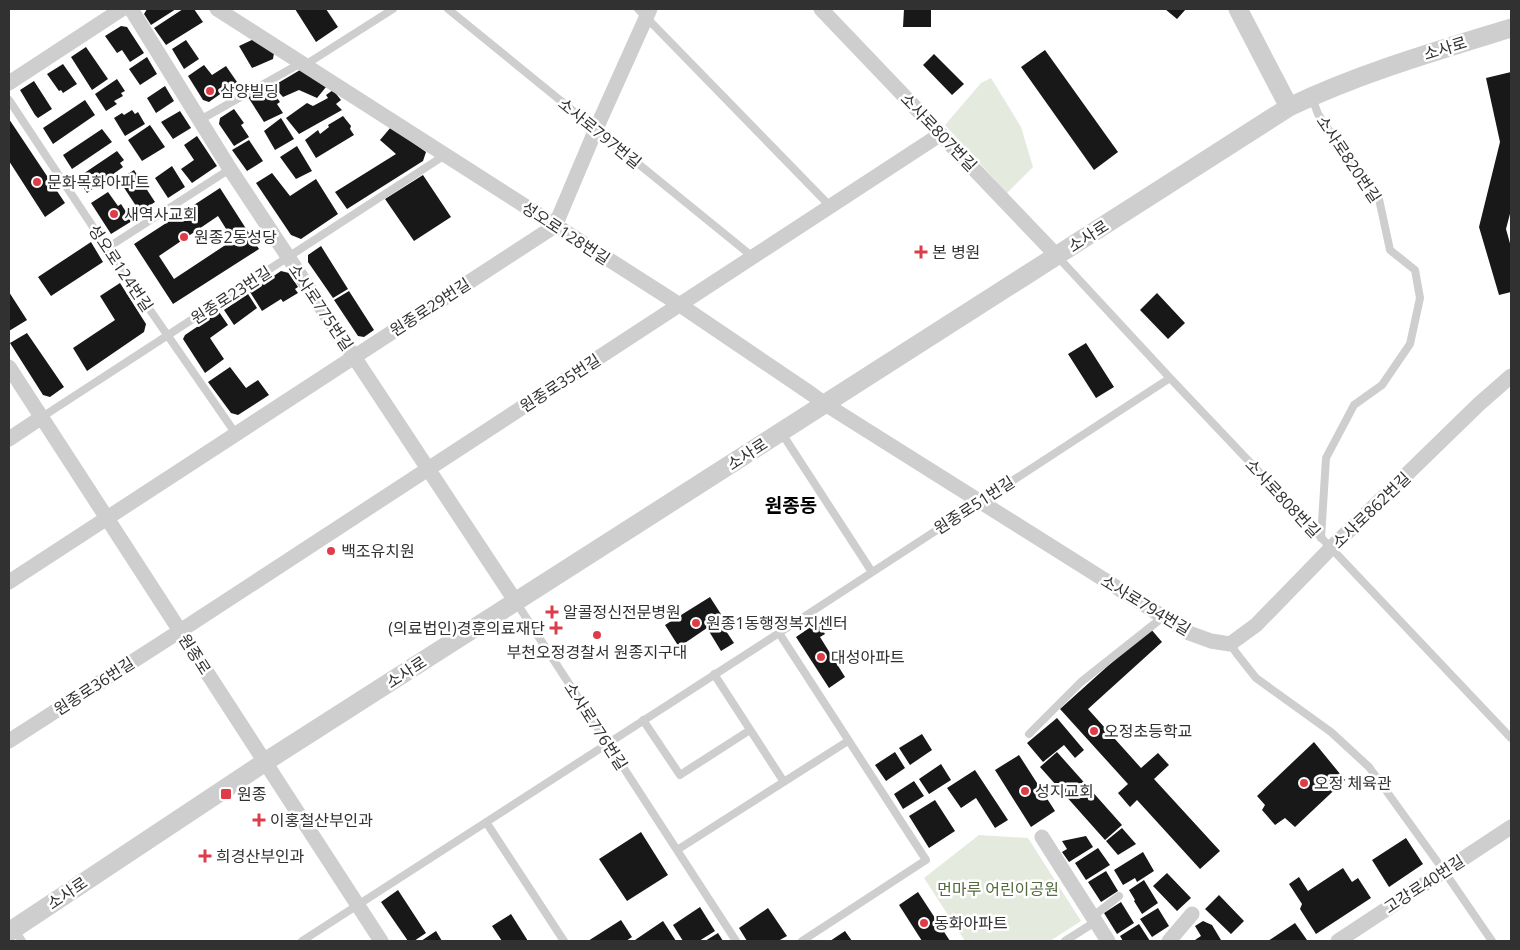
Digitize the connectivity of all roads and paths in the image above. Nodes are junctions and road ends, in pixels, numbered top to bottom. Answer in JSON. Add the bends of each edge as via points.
{"nodes":[{"id":1,"x":122,"y":9,"type":"edge"},
{"id":2,"x":131,"y":9,"type":"edge"},
{"id":3,"x":217,"y":9,"type":"edge"},
{"id":4,"x":393,"y":9,"type":"edge"},
{"id":5,"x":448,"y":9,"type":"edge"},
{"id":6,"x":821,"y":9,"type":"edge"},
{"id":7,"x":1238,"y":9,"type":"edge"},
{"id":8,"x":645,"y":12,"type":"edge"},
{"id":9,"x":1511,"y":28,"type":"edge"},
{"id":10,"x":303,"y":64,"type":"junction"},
{"id":11,"x":9,"y":83,"type":"edge"},
{"id":12,"x":1312,"y":96,"type":"junction"},
{"id":13,"x":9,"y":100,"type":"edge"},
{"id":14,"x":1289,"y":107,"type":"junction"},
{"id":15,"x":200,"y":120,"type":"junction"},
{"id":16,"x":596,"y":129,"type":"junction"},
{"id":17,"x":941,"y":134,"type":"junction"},
{"id":18,"x":445,"y":155,"type":"junction"},
{"id":19,"x":230,"y":169,"type":"junction"},
{"id":20,"x":830,"y":206,"type":"junction"},
{"id":21,"x":556,"y":226,"type":"junction"},
{"id":22,"x":107,"y":248,"type":"junction"},
{"id":23,"x":1056,"y":256,"type":"junction"},
{"id":24,"x":288,"y":257,"type":"junction"},
{"id":25,"x":753,"y":257,"type":"junction"},
{"id":26,"x":680,"y":306,"type":"junction"},
{"id":27,"x":167,"y":336,"type":"junction"},
{"id":28,"x":354,"y":356,"type":"junction"},
{"id":29,"x":9,"y":367,"type":"edge"},
{"id":30,"x":1511,"y":376,"type":"edge"},
{"id":31,"x":1170,"y":378,"type":"junction"},
{"id":32,"x":825,"y":404,"type":"junction"},
{"id":33,"x":42,"y":418,"type":"junction"},
{"id":34,"x":780,"y":432,"type":"junction"},
{"id":35,"x":236,"y":434,"type":"junction"},
{"id":36,"x":9,"y":439,"type":"edge"},
{"id":37,"x":428,"y":470,"type":"junction"},
{"id":38,"x":979,"y":502,"type":"junction"},
{"id":39,"x":107,"y":518,"type":"junction"},
{"id":40,"x":1326,"y":543,"type":"junction"},
{"id":41,"x":872,"y":572,"type":"junction"},
{"id":42,"x":9,"y":582,"type":"edge"},
{"id":43,"x":516,"y":602,"type":"junction"},
{"id":44,"x":1163,"y":617,"type":"junction"},
{"id":45,"x":180,"y":631,"type":"junction"},
{"id":46,"x":779,"y":633,"type":"junction"},
{"id":47,"x":1230,"y":644,"type":"junction"},
{"id":48,"x":714,"y":674,"type":"junction"},
{"id":49,"x":643,"y":720,"type":"junction"},
{"id":50,"x":750,"y":730,"type":"junction"},
{"id":51,"x":1029,"y":734,"type":"dead end"},
{"id":52,"x":1511,"y":738,"type":"edge"},
{"id":53,"x":9,"y":741,"type":"edge"},
{"id":54,"x":848,"y":741,"type":"junction"},
{"id":55,"x":608,"y":743,"type":"junction"},
{"id":56,"x":265,"y":762,"type":"junction"},
{"id":57,"x":784,"y":782,"type":"junction"},
{"id":58,"x":486,"y":822,"type":"junction"},
{"id":59,"x":1511,"y":827,"type":"edge"},
{"id":60,"x":1042,"y":837,"type":"dead end"},
{"id":61,"x":677,"y":850,"type":"junction"},
{"id":62,"x":1444,"y":871,"type":"junction"},
{"id":63,"x":1119,"y":896,"type":"dead end"},
{"id":64,"x":357,"y":905,"type":"junction"},
{"id":65,"x":1192,"y":914,"type":"dead end"},
{"id":66,"x":1093,"y":919,"type":"junction"},
{"id":67,"x":13,"y":931,"type":"edge"},
{"id":68,"x":302,"y":941,"type":"edge"},
{"id":69,"x":380,"y":941,"type":"edge"},
{"id":70,"x":564,"y":941,"type":"edge"},
{"id":71,"x":736,"y":941,"type":"edge"},
{"id":72,"x":802,"y":941,"type":"edge"},
{"id":73,"x":1065,"y":941,"type":"edge"},
{"id":74,"x":1108,"y":941,"type":"edge"},
{"id":75,"x":1169,"y":941,"type":"edge"},
{"id":76,"x":1338,"y":941,"type":"edge"},
{"id":77,"x":1492,"y":941,"type":"edge"}],
"edges":[{"from":1,"to":11,"type":"street"},
{"from":2,"to":15,"type":"street","name":"소사로775번길"},
{"from":3,"to":10,"type":"street","name":"성오로128번길"},
{"from":4,"to":10,"type":"lane"},
{"from":5,"to":16,"type":"lane","name":"소사로797번길"},
{"from":6,"to":17,"type":"street","name":"소사로807번길"},
{"from":7,"to":14,"type":"street"},
{"from":8,"to":16,"type":"street"},
{"from":8,"to":20,"type":"lane"},
{"from":9,"to":12,"type":"street","name":"소사로","via":[[1416,57]]},
{"from":10,"to":15,"type":"lane"},
{"from":10,"to":18,"type":"street","name":"성오로128번길"},
{"from":12,"to":14,"type":"street","name":"소사로"},
{"from":12,"to":40,"type":"lane","name":"소사로820번길","via":[[1318,114],[1379,199],[1390,250],[1415,270],[1420,298],[1410,344],[1382,385],[1354,405],[1326,458]]},
{"from":13,"to":22,"type":"lane","name":"성오로124번길"},
{"from":14,"to":23,"type":"street","name":"소사로"},
{"from":15,"to":19,"type":"street","name":"소사로775번길"},
{"from":16,"to":21,"type":"street"},
{"from":16,"to":25,"type":"lane","name":"소사로797번길"},
{"from":17,"to":20,"type":"street","name":"원종로35번길"},
{"from":17,"to":23,"type":"street","name":"소사로807번길"},
{"from":18,"to":21,"type":"street","name":"성오로128번길"},
{"from":18,"to":24,"type":"lane","name":"원종로23번길"},
{"from":19,"to":22,"type":"lane"},
{"from":19,"to":24,"type":"street","name":"소사로775번길"},
{"from":20,"to":25,"type":"street","name":"원종로35번길"},
{"from":21,"to":26,"type":"street","name":"성오로128번길"},
{"from":21,"to":28,"type":"street","name":"원종로29번길"},
{"from":22,"to":27,"type":"lane","name":"성오로124번길"},
{"from":23,"to":31,"type":"lane","name":"소사로808번길"},
{"from":23,"to":32,"type":"street","name":"소사로"},
{"from":24,"to":27,"type":"lane","name":"원종로23번길"},
{"from":24,"to":28,"type":"street","name":"소사로775번길"},
{"from":25,"to":26,"type":"street","name":"원종로35번길"},
{"from":26,"to":32,"type":"street","name":"성오로128번길"},
{"from":26,"to":37,"type":"street","name":"원종로35번길"},
{"from":27,"to":33,"type":"lane","name":"원종로23번길"},
{"from":27,"to":35,"type":"lane","name":"성오로124번길"},
{"from":28,"to":35,"type":"street","name":"원종로29번길"},
{"from":28,"to":37,"type":"street","name":"소사로775번길"},
{"from":29,"to":33,"type":"street","name":"원종로"},
{"from":30,"to":40,"type":"street","name":"소사로862번길"},
{"from":31,"to":38,"type":"lane","name":"원종로51번길"},
{"from":31,"to":40,"type":"lane","name":"소사로808번길"},
{"from":32,"to":34,"type":"street","name":"소사로"},
{"from":32,"to":38,"type":"street","name":"소사로794번길"},
{"from":33,"to":36,"type":"street"},
{"from":33,"to":39,"type":"street","name":"원종로"},
{"from":34,"to":41,"type":"lane"},
{"from":34,"to":43,"type":"street","name":"소사로"},
{"from":35,"to":39,"type":"street","name":"원종로29번길"},
{"from":37,"to":43,"type":"street","name":"소사로775번길"},
{"from":37,"to":45,"type":"street","name":"원종로35번길"},
{"from":38,"to":41,"type":"lane","name":"원종로51번길"},
{"from":38,"to":44,"type":"street","name":"소사로794번길"},
{"from":39,"to":42,"type":"street","name":"원종로29번길"},
{"from":39,"to":45,"type":"street","name":"원종로"},
{"from":40,"to":47,"type":"street","name":"소사로862번길","via":[[1256,625]]},
{"from":40,"to":52,"type":"lane","name":"소사로808번길"},
{"from":41,"to":46,"type":"lane","name":"원종로51번길"},
{"from":43,"to":55,"type":"lane","name":"소사로776번길"},
{"from":43,"to":56,"type":"street","name":"소사로"},
{"from":44,"to":47,"type":"street","name":"소사로794번길","via":[[1189,633]]},
{"from":44,"to":51,"type":"lane","via":[[1081,682]]},
{"from":45,"to":53,"type":"street","name":"원종로36번길"},
{"from":45,"to":56,"type":"street","name":"원종로"},
{"from":46,"to":48,"type":"lane","name":"원종로51번길"},
{"from":46,"to":54,"type":"lane"},
{"from":47,"to":62,"type":"lane","via":[[1256,678],[1331,732],[1369,767]]},
{"from":48,"to":49,"type":"lane","name":"원종로51번길"},
{"from":48,"to":50,"type":"lane"},
{"from":49,"to":50,"type":"lane","via":[[680,775]]},
{"from":49,"to":55,"type":"lane","name":"원종로51번길"},
{"from":50,"to":57,"type":"lane"},
{"from":54,"to":57,"type":"lane"},
{"from":54,"to":72,"type":"lane","via":[[926,860]]},
{"from":55,"to":58,"type":"lane","name":"원종로51번길"},
{"from":55,"to":61,"type":"lane","name":"소사로776번길"},
{"from":56,"to":64,"type":"street","name":"원종로"},
{"from":56,"to":67,"type":"street","name":"소사로"},
{"from":57,"to":61,"type":"lane"},
{"from":58,"to":64,"type":"lane","name":"원종로51번길"},
{"from":58,"to":70,"type":"lane"},
{"from":59,"to":62,"type":"street","name":"고강로40번길"},
{"from":60,"to":66,"type":"street"},
{"from":61,"to":71,"type":"lane","name":"소사로776번길"},
{"from":62,"to":76,"type":"street","name":"고강로40번길"},
{"from":62,"to":77,"type":"lane"},
{"from":63,"to":66,"type":"lane"},
{"from":64,"to":68,"type":"lane","name":"원종로51번길"},
{"from":64,"to":69,"type":"street","name":"원종로"},
{"from":65,"to":75,"type":"street"},
{"from":66,"to":73,"type":"lane"},
{"from":66,"to":74,"type":"street"}]}
